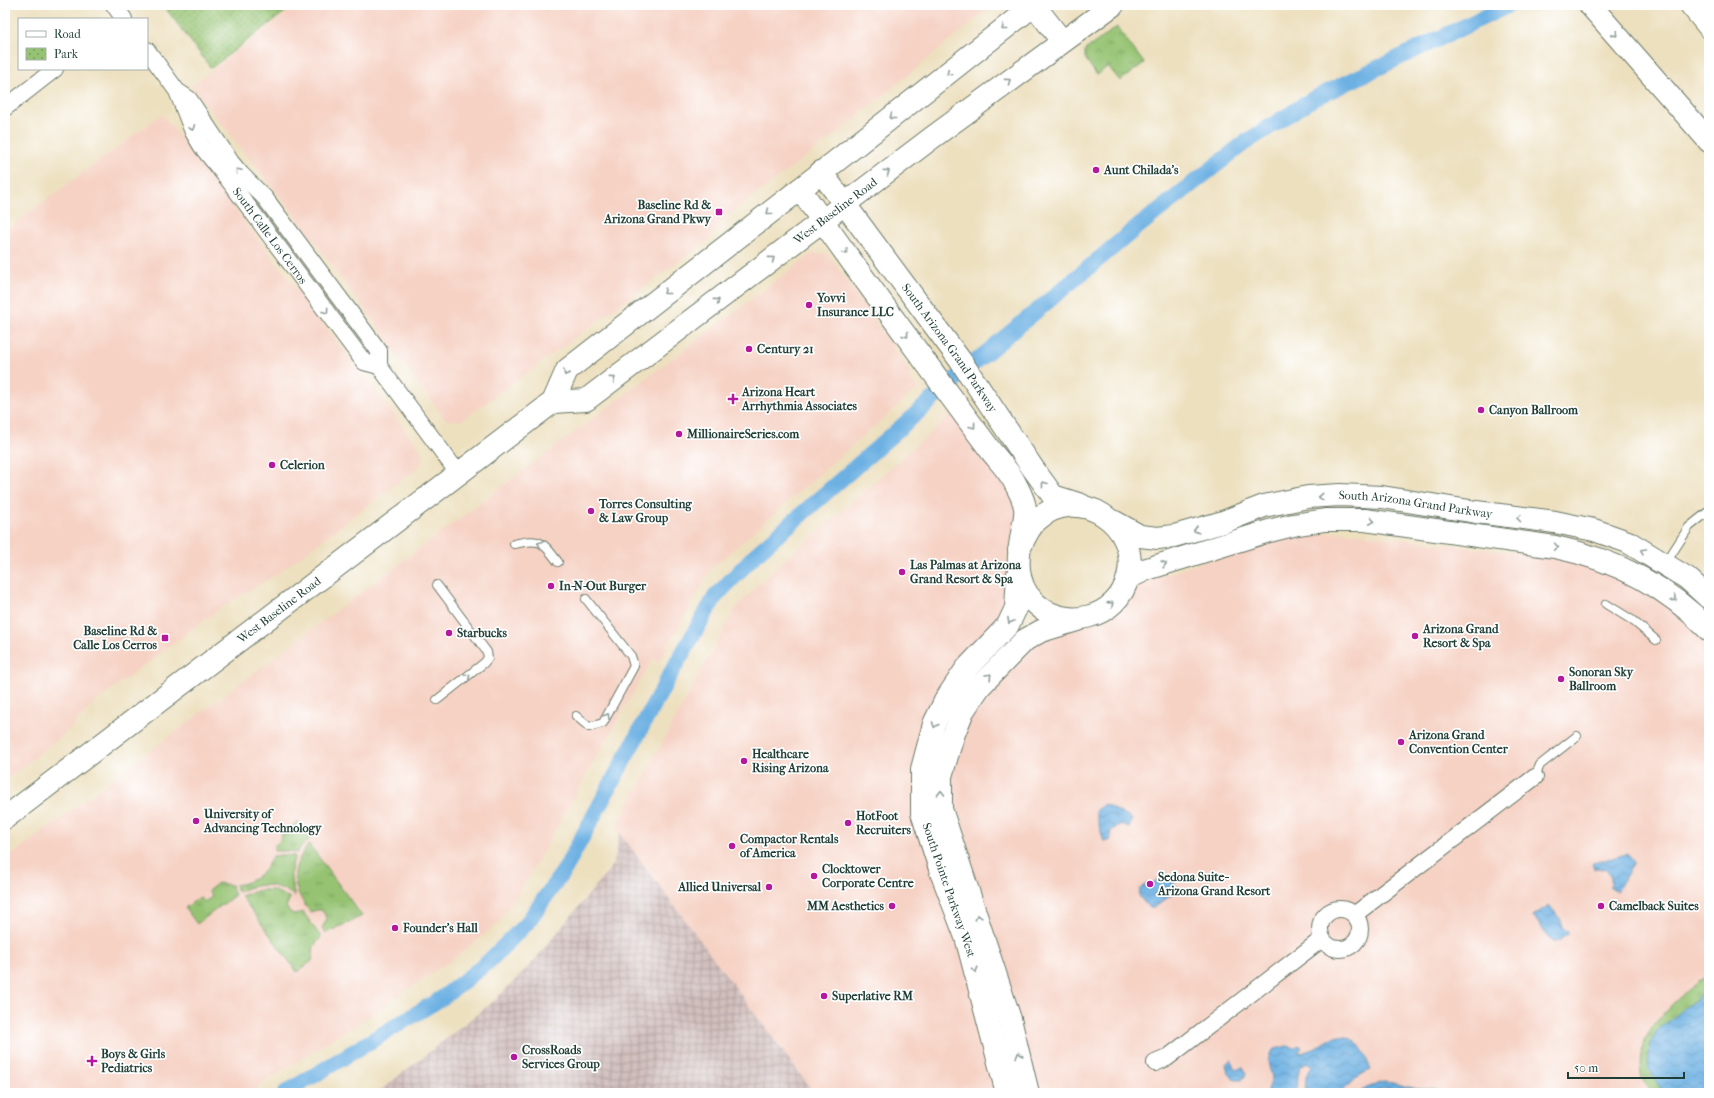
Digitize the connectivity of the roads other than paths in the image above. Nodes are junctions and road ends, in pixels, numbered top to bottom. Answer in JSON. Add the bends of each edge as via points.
{"nodes":[{"id":1,"x":1034,"y":5,"type":"edge"},
{"id":2,"x":1590,"y":5,"type":"edge"},
{"id":3,"x":1691,"y":5,"type":"edge"},
{"id":4,"x":1112,"y":6,"type":"edge"},
{"id":5,"x":1709,"y":27,"type":"edge"},
{"id":6,"x":1062,"y":41,"type":"junction"},
{"id":7,"x":148,"y":51,"type":"edge"},
{"id":8,"x":54,"y":70,"type":"edge"},
{"id":9,"x":177,"y":92,"type":"junction"},
{"id":10,"x":5,"y":108,"type":"edge"},
{"id":11,"x":1709,"y":140,"type":"edge"},
{"id":12,"x":821,"y":172,"type":"junction"},
{"id":13,"x":800,"y":189,"type":"junction"},
{"id":14,"x":844,"y":204,"type":"junction"},
{"id":15,"x":258,"y":220,"type":"junction"},
{"id":16,"x":822,"y":220,"type":"junction"},
{"id":17,"x":307,"y":255,"type":"junction"},
{"id":18,"x":313,"y":293,"type":"junction"},
{"id":19,"x":379,"y":366,"type":"junction"},
{"id":20,"x":553,"y":402,"type":"junction"},
{"id":21,"x":458,"y":473,"type":"junction"},
{"id":22,"x":1089,"y":508,"type":"junction"},
{"id":23,"x":1709,"y":511,"type":"edge"},
{"id":24,"x":1110,"y":519,"type":"junction"},
{"id":25,"x":514,"y":544,"type":"dead end"},
{"id":26,"x":1018,"y":560,"type":"junction"},
{"id":27,"x":558,"y":562,"type":"dead end"},
{"id":28,"x":1665,"y":564,"type":"junction"},
{"id":29,"x":1128,"y":578,"type":"junction"},
{"id":30,"x":437,"y":585,"type":"dead end"},
{"id":31,"x":1709,"y":598,"type":"edge"},
{"id":32,"x":586,"y":599,"type":"dead end"},
{"id":33,"x":1606,"y":604,"type":"dead end"},
{"id":34,"x":1084,"y":618,"type":"junction"},
{"id":35,"x":1709,"y":630,"type":"edge"},
{"id":36,"x":1656,"y":640,"type":"dead end"},
{"id":37,"x":437,"y":700,"type":"dead end"},
{"id":38,"x":576,"y":716,"type":"dead end"},
{"id":39,"x":1577,"y":736,"type":"dead end"},
{"id":40,"x":1535,"y":777,"type":"joint"},
{"id":41,"x":5,"y":818,"type":"edge"},
{"id":42,"x":1354,"y":915,"type":"junction"},
{"id":43,"x":1322,"y":939,"type":"junction"},
{"id":44,"x":1155,"y":1063,"type":"dead end"},
{"id":45,"x":1007,"y":1093,"type":"edge"},
{"id":46,"x":1028,"y":1093,"type":"edge"}],
"edges":[{"from":1,"to":6,"type":"main road"},
{"from":1,"to":12,"type":"main road","name":"West Baseline Road","one_way":true},
{"from":2,"to":11,"type":"main road","one_way":true},
{"from":3,"to":5,"type":"main road"},
{"from":4,"to":6,"type":"main road","name":"West Baseline Road"},
{"from":14,"to":6,"type":"main road","name":"West Baseline Road","one_way":true},
{"from":7,"to":9,"type":"street","name":"South Calle Los Cerros"},
{"from":8,"to":10,"type":"street"},
{"from":9,"to":15,"type":"street","name":"South Calle Los Cerros","one_way":true,"via":[[202,147]]},
{"from":17,"to":9,"type":"street","name":"South Calle Los Cerros","one_way":true,"via":[[265,198],[231,162],[189,99]]},
{"from":12,"to":13,"type":"main road","name":"West Baseline Road"},
{"from":12,"to":14,"type":"main road","name":"South Arizona Grand Parkway"},
{"from":13,"to":16,"type":"main road","name":"South Arizona Grand Parkway"},
{"from":13,"to":20,"type":"main road","name":"West Baseline Road","one_way":true,"via":[[567,370]]},
{"from":14,"to":16,"type":"main road","name":"West Baseline Road"},
{"from":22,"to":14,"type":"main road","name":"South Arizona Grand Parkway","one_way":true,"via":[[1054,496],[966,368]]},
{"from":15,"to":17,"type":"street","via":[[271,222],[286,241]]},
{"from":15,"to":18,"type":"street","name":"South Calle Los Cerros"},
{"from":20,"to":16,"type":"main road","name":"West Baseline Road","one_way":true,"via":[[586,400]]},
{"from":16,"to":26,"type":"main road","name":"South Arizona Grand Parkway","one_way":true,"via":[[1014,480],[1024,500],[1026,511]]},
{"from":17,"to":18,"type":"street"},
{"from":17,"to":19,"type":"street","name":"South Calle Los Cerros","via":[[379,351]]},
{"from":18,"to":19,"type":"street","name":"South Calle Los Cerros","one_way":true,"via":[[364,362]]},
{"from":19,"to":21,"type":"street","name":"South Calle Los Cerros"},
{"from":20,"to":21,"type":"main road","name":"West Baseline Road"},
{"from":21,"to":41,"type":"main road","name":"West Baseline Road"},
{"from":22,"to":24,"type":"main road","name":"South Arizona Grand Parkway"},
{"from":22,"to":26,"type":"main road","name":"South Arizona Grand Parkway","via":[[1071,506],[1053,510],[1038,520],[1026,533]]},
{"from":23,"to":28,"type":"lane","via":[[1689,527]]},
{"from":28,"to":24,"type":"main road","name":"South Arizona Grand Parkway","one_way":true,"via":[[1628,542],[1594,530],[1382,497],[1308,497],[1264,506],[1223,522],[1158,538],[1140,536]]},
{"from":24,"to":29,"type":"main road","name":"South Arizona Grand Parkway","via":[[1121,531],[1128,546]]},
{"from":27,"to":25,"type":"lane","one_way":true,"via":[[545,544],[532,540]]},
{"from":26,"to":34,"type":"main road","name":"South Arizona Grand Parkway","via":[[1023,587],[1033,602],[1048,613],[1066,618]]},
{"from":26,"to":45,"type":"main road","name":"South Pointe Parkway West","one_way":true,"via":[[1016,608],[1008,625],[967,668],[946,698],[934,724],[922,769],[922,813],[966,937]]},
{"from":28,"to":31,"type":"main road","name":"South Arizona Grand Parkway","via":[[1687,578]]},
{"from":34,"to":29,"type":"main road","name":"South Arizona Grand Parkway","one_way":true,"via":[[1112,604],[1122,593]]},
{"from":29,"to":35,"type":"main road","name":"South Arizona Grand Parkway","one_way":true,"via":[[1148,569],[1282,528],[1325,520],[1365,520],[1555,547],[1606,560],[1672,598]]},
{"from":37,"to":30,"type":"lane","one_way":true,"via":[[488,658],[488,652]]},
{"from":38,"to":32,"type":"lane","one_way":true,"via":[[589,727],[602,723],[634,666],[631,656]]},
{"from":33,"to":36,"type":"lane","via":[[1632,620]]},
{"from":46,"to":34,"type":"main road","name":"South Pointe Parkway West","one_way":true,"via":[[1010,1019],[941,809],[942,776],[952,736],[963,711],[980,686],[1025,640],[1041,631]]},
{"from":39,"to":40,"type":"lane","via":[[1540,765]]},
{"from":40,"to":42,"type":"street"},
{"from":42,"to":43,"type":"street","via":[[1339,909],[1328,913],[1320,925]]},
{"from":42,"to":43,"type":"street","via":[[1360,932],[1350,946],[1332,948]]},
{"from":43,"to":44,"type":"street","via":[[1167,1058]]}]}
